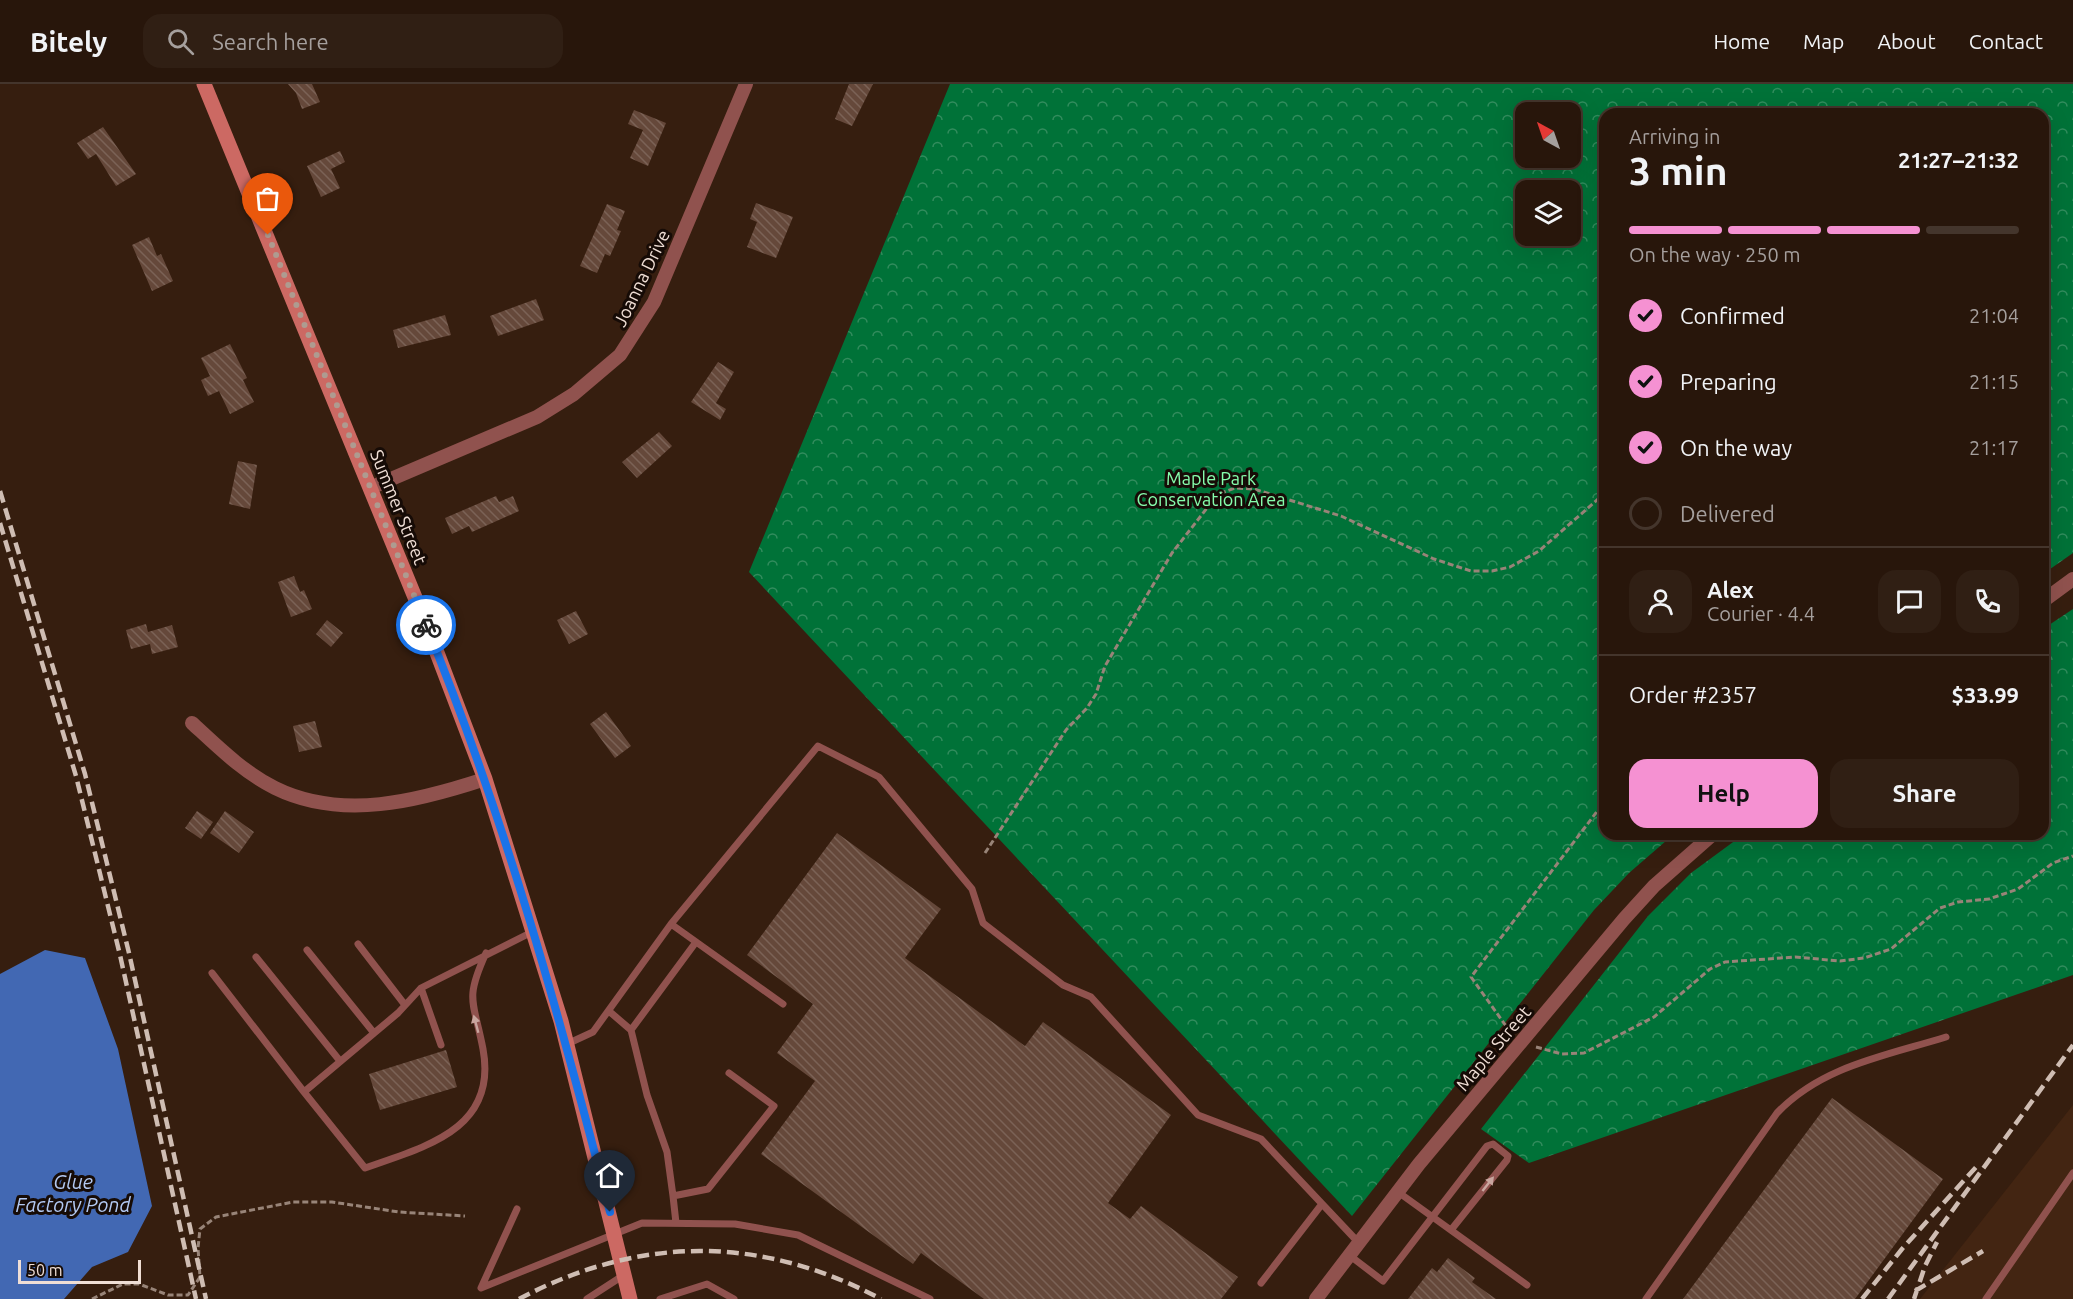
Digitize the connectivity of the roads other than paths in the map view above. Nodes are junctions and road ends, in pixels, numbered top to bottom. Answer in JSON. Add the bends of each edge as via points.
{"nodes":[{"id":1,"x":204,"y":84,"type":"edge"},
{"id":2,"x":746,"y":84,"type":"edge"},
{"id":3,"x":370,"y":488,"type":"junction"},
{"id":4,"x":2073,"y":579,"type":"edge"},
{"id":5,"x":2049,"y":597,"type":"edge"},
{"id":6,"x":192,"y":723,"type":"dead end"},
{"id":7,"x":485,"y":779,"type":"junction"},
{"id":8,"x":1706,"y":840,"type":"edge"},
{"id":9,"x":671,"y":924,"type":"junction"},
{"id":10,"x":534,"y":931,"type":"junction"},
{"id":11,"x":696,"y":942,"type":"junction"},
{"id":12,"x":358,"y":944,"type":"dead end"},
{"id":13,"x":307,"y":950,"type":"dead end"},
{"id":14,"x":486,"y":953,"type":"junction"},
{"id":15,"x":256,"y":957,"type":"dead end"},
{"id":16,"x":212,"y":973,"type":"dead end"},
{"id":17,"x":421,"y":988,"type":"junction"},
{"id":18,"x":783,"y":1004,"type":"dead end"},
{"id":19,"x":405,"y":1005,"type":"junction"},
{"id":20,"x":610,"y":1012,"type":"junction"},
{"id":21,"x":631,"y":1030,"type":"junction"},
{"id":22,"x":374,"y":1033,"type":"junction"},
{"id":23,"x":1946,"y":1037,"type":"dead end"},
{"id":24,"x":567,"y":1044,"type":"junction"},
{"id":25,"x":441,"y":1045,"type":"dead end"},
{"id":26,"x":340,"y":1061,"type":"junction"},
{"id":27,"x":729,"y":1073,"type":"dead end"},
{"id":28,"x":304,"y":1092,"type":"junction"},
{"id":29,"x":2073,"y":1173,"type":"edge"},
{"id":30,"x":1397,"y":1191,"type":"junction"},
{"id":31,"x":673,"y":1196,"type":"junction"},
{"id":32,"x":1322,"y":1204,"type":"junction"},
{"id":33,"x":517,"y":1209,"type":"dead end"},
{"id":34,"x":1433,"y":1216,"type":"junction"},
{"id":35,"x":676,"y":1222,"type":"junction"},
{"id":36,"x":1451,"y":1230,"type":"junction"},
{"id":37,"x":615,"y":1234,"type":"junction"},
{"id":38,"x":1358,"y":1242,"type":"junction"},
{"id":39,"x":1348,"y":1254,"type":"junction"},
{"id":40,"x":624,"y":1275,"type":"junction"},
{"id":41,"x":1261,"y":1283,"type":"dead end"},
{"id":42,"x":1527,"y":1285,"type":"dead end"},
{"id":43,"x":587,"y":1299,"type":"edge"},
{"id":44,"x":630,"y":1299,"type":"edge"},
{"id":45,"x":660,"y":1299,"type":"edge"},
{"id":46,"x":734,"y":1299,"type":"edge"},
{"id":47,"x":930,"y":1299,"type":"edge"},
{"id":48,"x":1316,"y":1299,"type":"edge"},
{"id":49,"x":1646,"y":1299,"type":"edge"},
{"id":50,"x":1986,"y":1299,"type":"edge"}],
"edges":[{"from":1,"to":3,"type":"main road","name":"Summer Street"},
{"from":2,"to":3,"type":"street","name":"Joanna Drive","via":[[654,302],[620,355],[582,388],[537,417]]},
{"from":3,"to":7,"type":"main road","name":"Summer Street"},
{"from":4,"to":5,"type":"street"},
{"from":6,"to":7,"type":"street","via":[[232,759],[273,787],[314,800],[350,805],[420,800]]},
{"from":7,"to":10,"type":"main road","name":"Summer Street"},
{"from":8,"to":30,"type":"street","name":"Maple Street","via":[[1654,886]]},
{"from":9,"to":11,"type":"lane"},
{"from":9,"to":20,"type":"lane"},
{"from":9,"to":32,"type":"lane","via":[[818,746],[879,777],[972,889],[983,923],[1063,985],[1091,997],[1198,1115],[1261,1139]]},
{"from":10,"to":14,"type":"lane"},
{"from":10,"to":24,"type":"main road","name":"Summer Street"},
{"from":11,"to":18,"type":"lane"},
{"from":11,"to":21,"type":"lane"},
{"from":12,"to":19,"type":"lane"},
{"from":13,"to":22,"type":"lane"},
{"from":14,"to":17,"type":"lane"},
{"from":28,"to":14,"type":"lane","one_way":true,"via":[[365,1168],[438,1142],[459,1127],[476,1105],[485,1082],[483,1051],[471,1004],[473,981]]},
{"from":15,"to":26,"type":"lane"},
{"from":16,"to":28,"type":"lane"},
{"from":17,"to":19,"type":"lane"},
{"from":17,"to":25,"type":"lane"},
{"from":19,"to":22,"type":"lane"},
{"from":20,"to":21,"type":"lane"},
{"from":20,"to":24,"type":"lane","via":[[593,1032]]},
{"from":21,"to":31,"type":"lane","via":[[647,1095],[667,1152]]},
{"from":22,"to":26,"type":"lane"},
{"from":23,"to":49,"type":"lane","via":[[1832,1073],[1795,1095],[1777,1113]]},
{"from":24,"to":37,"type":"main road","name":"Summer Street"},
{"from":26,"to":28,"type":"lane"},
{"from":27,"to":31,"type":"lane","via":[[774,1106],[708,1189]]},
{"from":29,"to":50,"type":"lane"},
{"from":30,"to":34,"type":"lane"},
{"from":30,"to":38,"type":"street","name":"Maple Street"},
{"from":31,"to":35,"type":"lane"},
{"from":32,"to":38,"type":"lane"},
{"from":32,"to":41,"type":"lane"},
{"from":33,"to":37,"type":"lane","via":[[481,1288]]},
{"from":34,"to":36,"type":"lane"},
{"from":36,"to":34,"type":"lane","one_way":true,"via":[[1507,1160],[1506,1154],[1493,1144],[1487,1146]]},
{"from":34,"to":39,"type":"lane","via":[[1383,1281]]},
{"from":35,"to":37,"type":"lane","via":[[642,1223]]},
{"from":35,"to":47,"type":"lane","via":[[735,1224],[798,1235]]},
{"from":36,"to":42,"type":"lane"},
{"from":37,"to":40,"type":"main road","name":"Summer Street"},
{"from":38,"to":39,"type":"street","name":"Maple Street"},
{"from":39,"to":48,"type":"street","name":"Maple Street"},
{"from":40,"to":43,"type":"lane"},
{"from":40,"to":44,"type":"main road","name":"Summer Street"},
{"from":45,"to":46,"type":"lane","via":[[707,1284]]}]}
